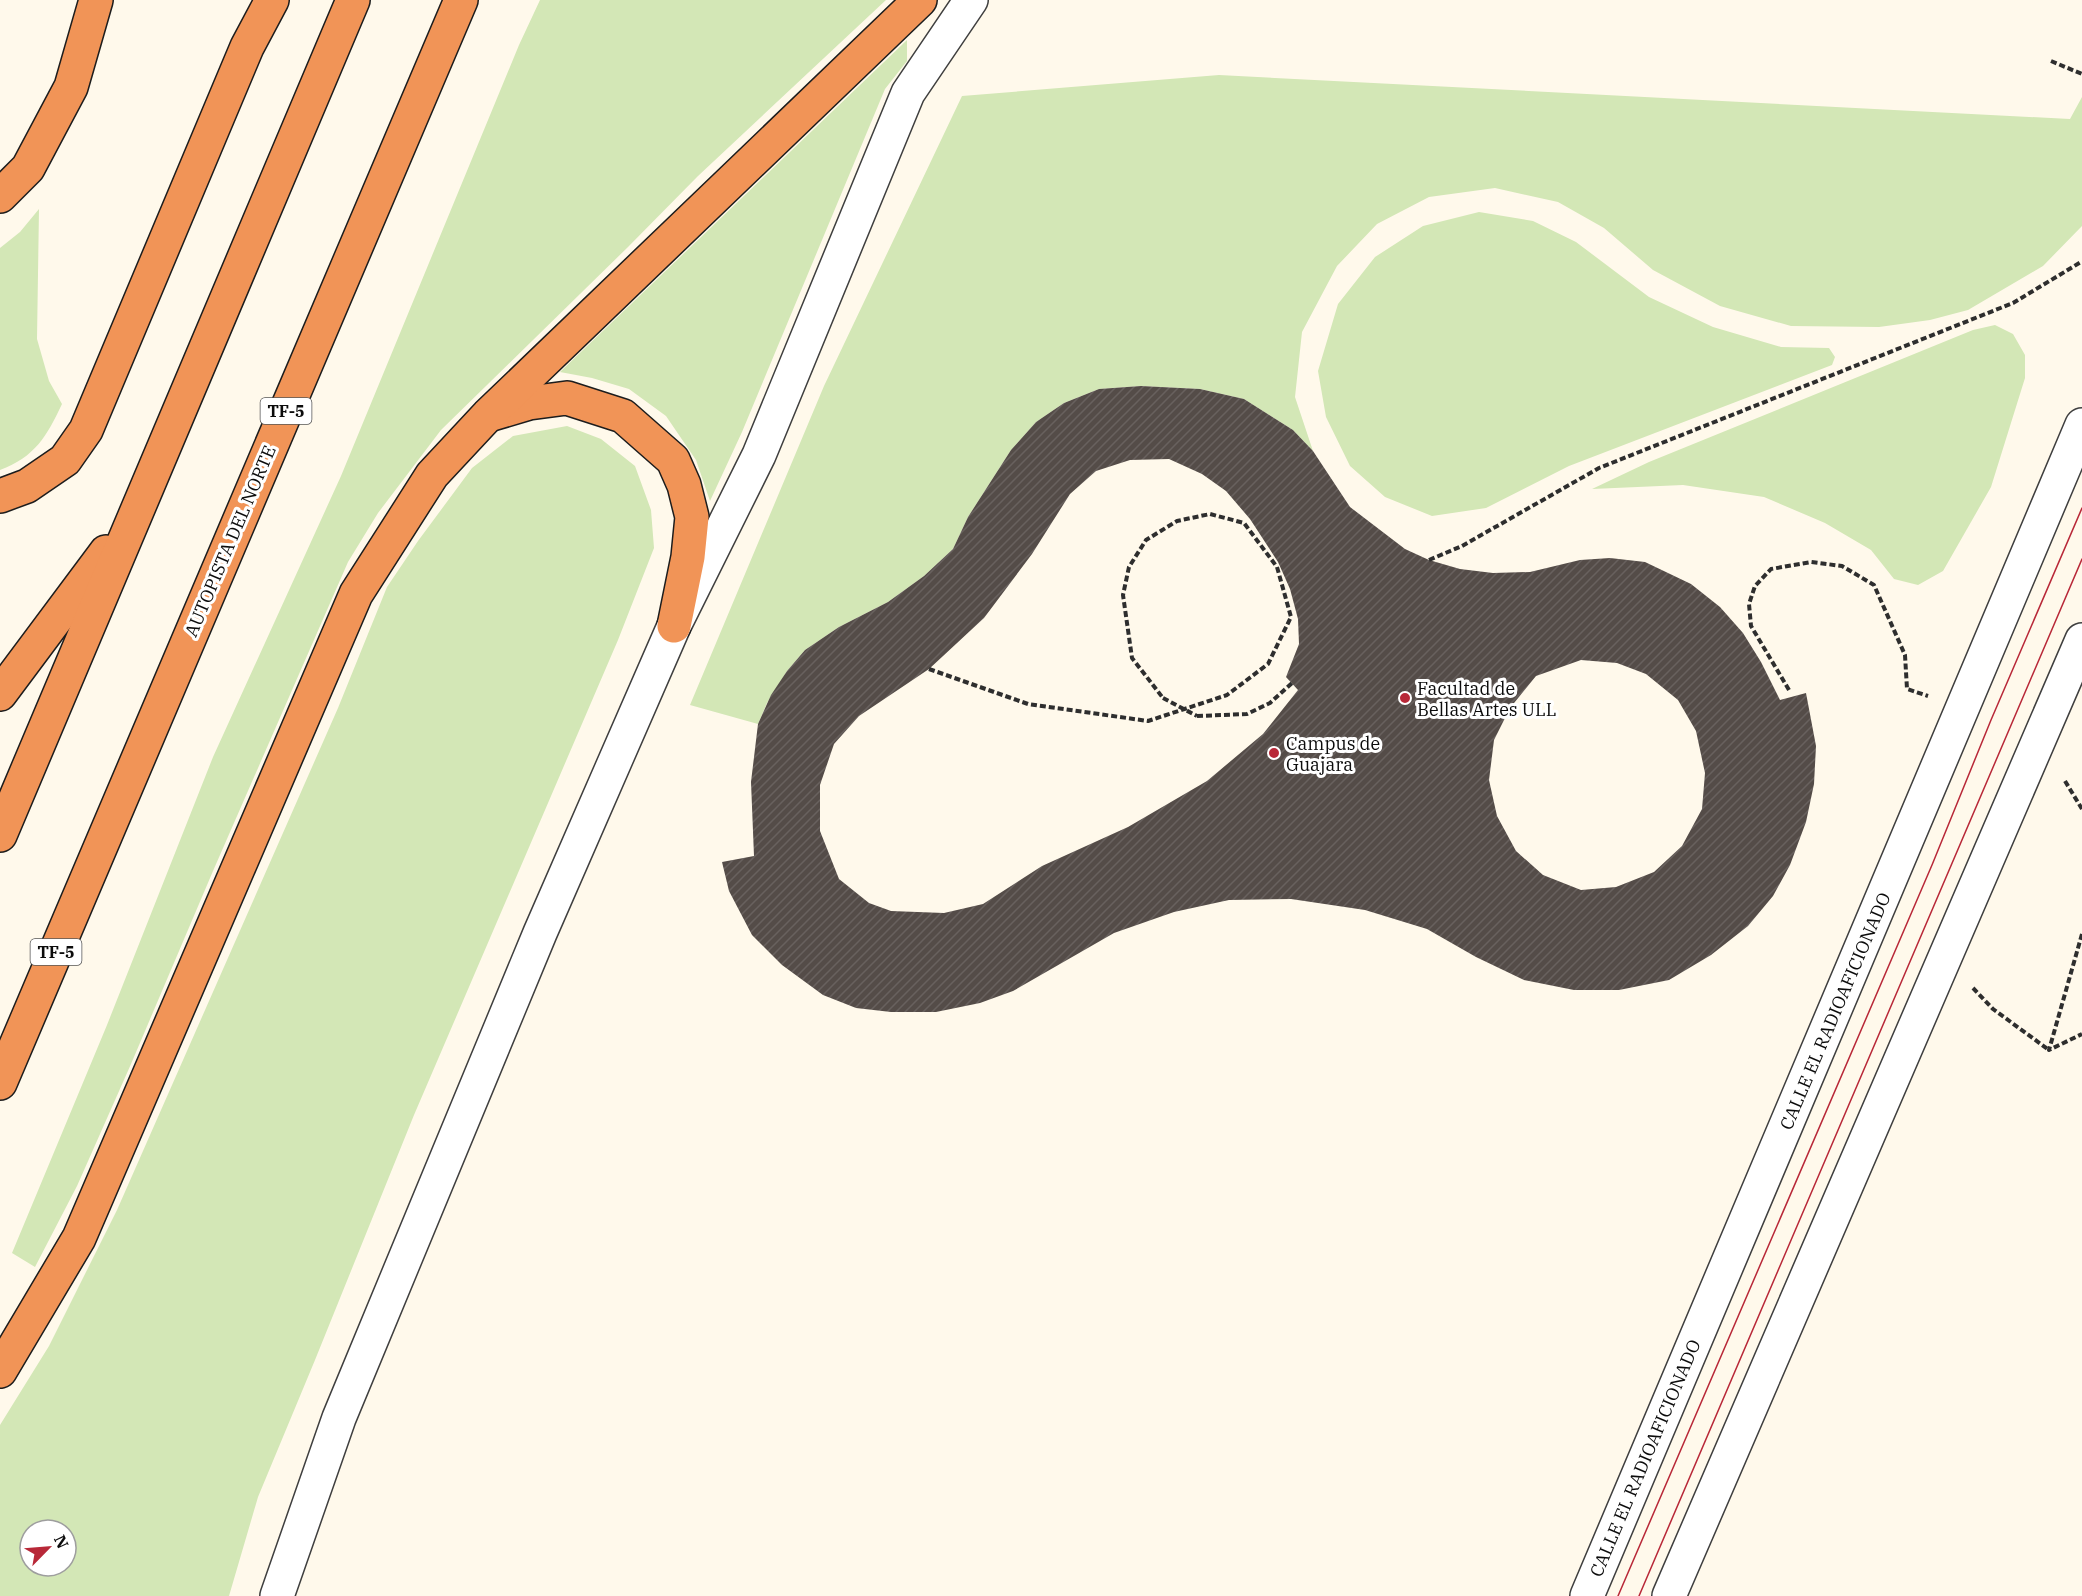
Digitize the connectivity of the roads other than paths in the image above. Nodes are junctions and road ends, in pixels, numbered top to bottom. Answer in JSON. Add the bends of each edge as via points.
{"nodes":[{"id":1,"x":96,"y":0,"type":"edge"},
{"id":2,"x":103,"y":0,"type":"edge"},
{"id":3,"x":272,"y":0,"type":"edge"},
{"id":4,"x":353,"y":0,"type":"edge"},
{"id":5,"x":461,"y":0,"type":"edge"},
{"id":6,"x":920,"y":0,"type":"edge"},
{"id":7,"x":971,"y":0,"type":"edge"},
{"id":8,"x":86,"y":38,"type":"junction"},
{"id":9,"x":0,"y":196,"type":"edge"},
{"id":10,"x":488,"y":415,"type":"junction"},
{"id":11,"x":2082,"y":425,"type":"edge"},
{"id":12,"x":0,"y":496,"type":"edge"},
{"id":13,"x":138,"y":510,"type":"junction"},
{"id":14,"x":674,"y":626,"type":"junction"},
{"id":15,"x":2082,"y":640,"type":"edge"},
{"id":16,"x":0,"y":694,"type":"edge"},
{"id":17,"x":0,"y":835,"type":"edge"},
{"id":18,"x":0,"y":1083,"type":"edge"},
{"id":19,"x":0,"y":1371,"type":"edge"},
{"id":20,"x":277,"y":1596,"type":"edge"},
{"id":21,"x":1587,"y":1596,"type":"edge"},
{"id":22,"x":1669,"y":1596,"type":"edge"}],
"edges":[{"from":1,"to":8,"type":"highway"},
{"from":2,"to":8,"type":"highway"},
{"from":3,"to":12,"type":"highway","via":[[247,47],[86,430],[65,460],[27,486]]},
{"from":4,"to":13,"type":"highway"},
{"from":5,"to":18,"type":"highway","name":"AUTOPISTA DEL NORTE","number":"TF-5"},
{"from":6,"to":10,"type":"highway"},
{"from":7,"to":14,"type":"street","via":[[908,93],[759,455]]},
{"from":8,"to":9,"type":"highway","via":[[71,87],[28,168]]},
{"from":10,"to":14,"type":"highway","via":[[529,403],[567,398],[623,416],[673,460],[692,517]]},
{"from":10,"to":19,"type":"highway","via":[[432,475],[356,594],[79,1238]]},
{"from":11,"to":21,"type":"street","name":"CALLE EL RADIOAFICIONADO"},
{"from":13,"to":16,"type":"highway"},
{"from":13,"to":17,"type":"highway"},
{"from":14,"to":20,"type":"street","via":[[540,933],[339,1418]]},
{"from":15,"to":22,"type":"street"}]}
